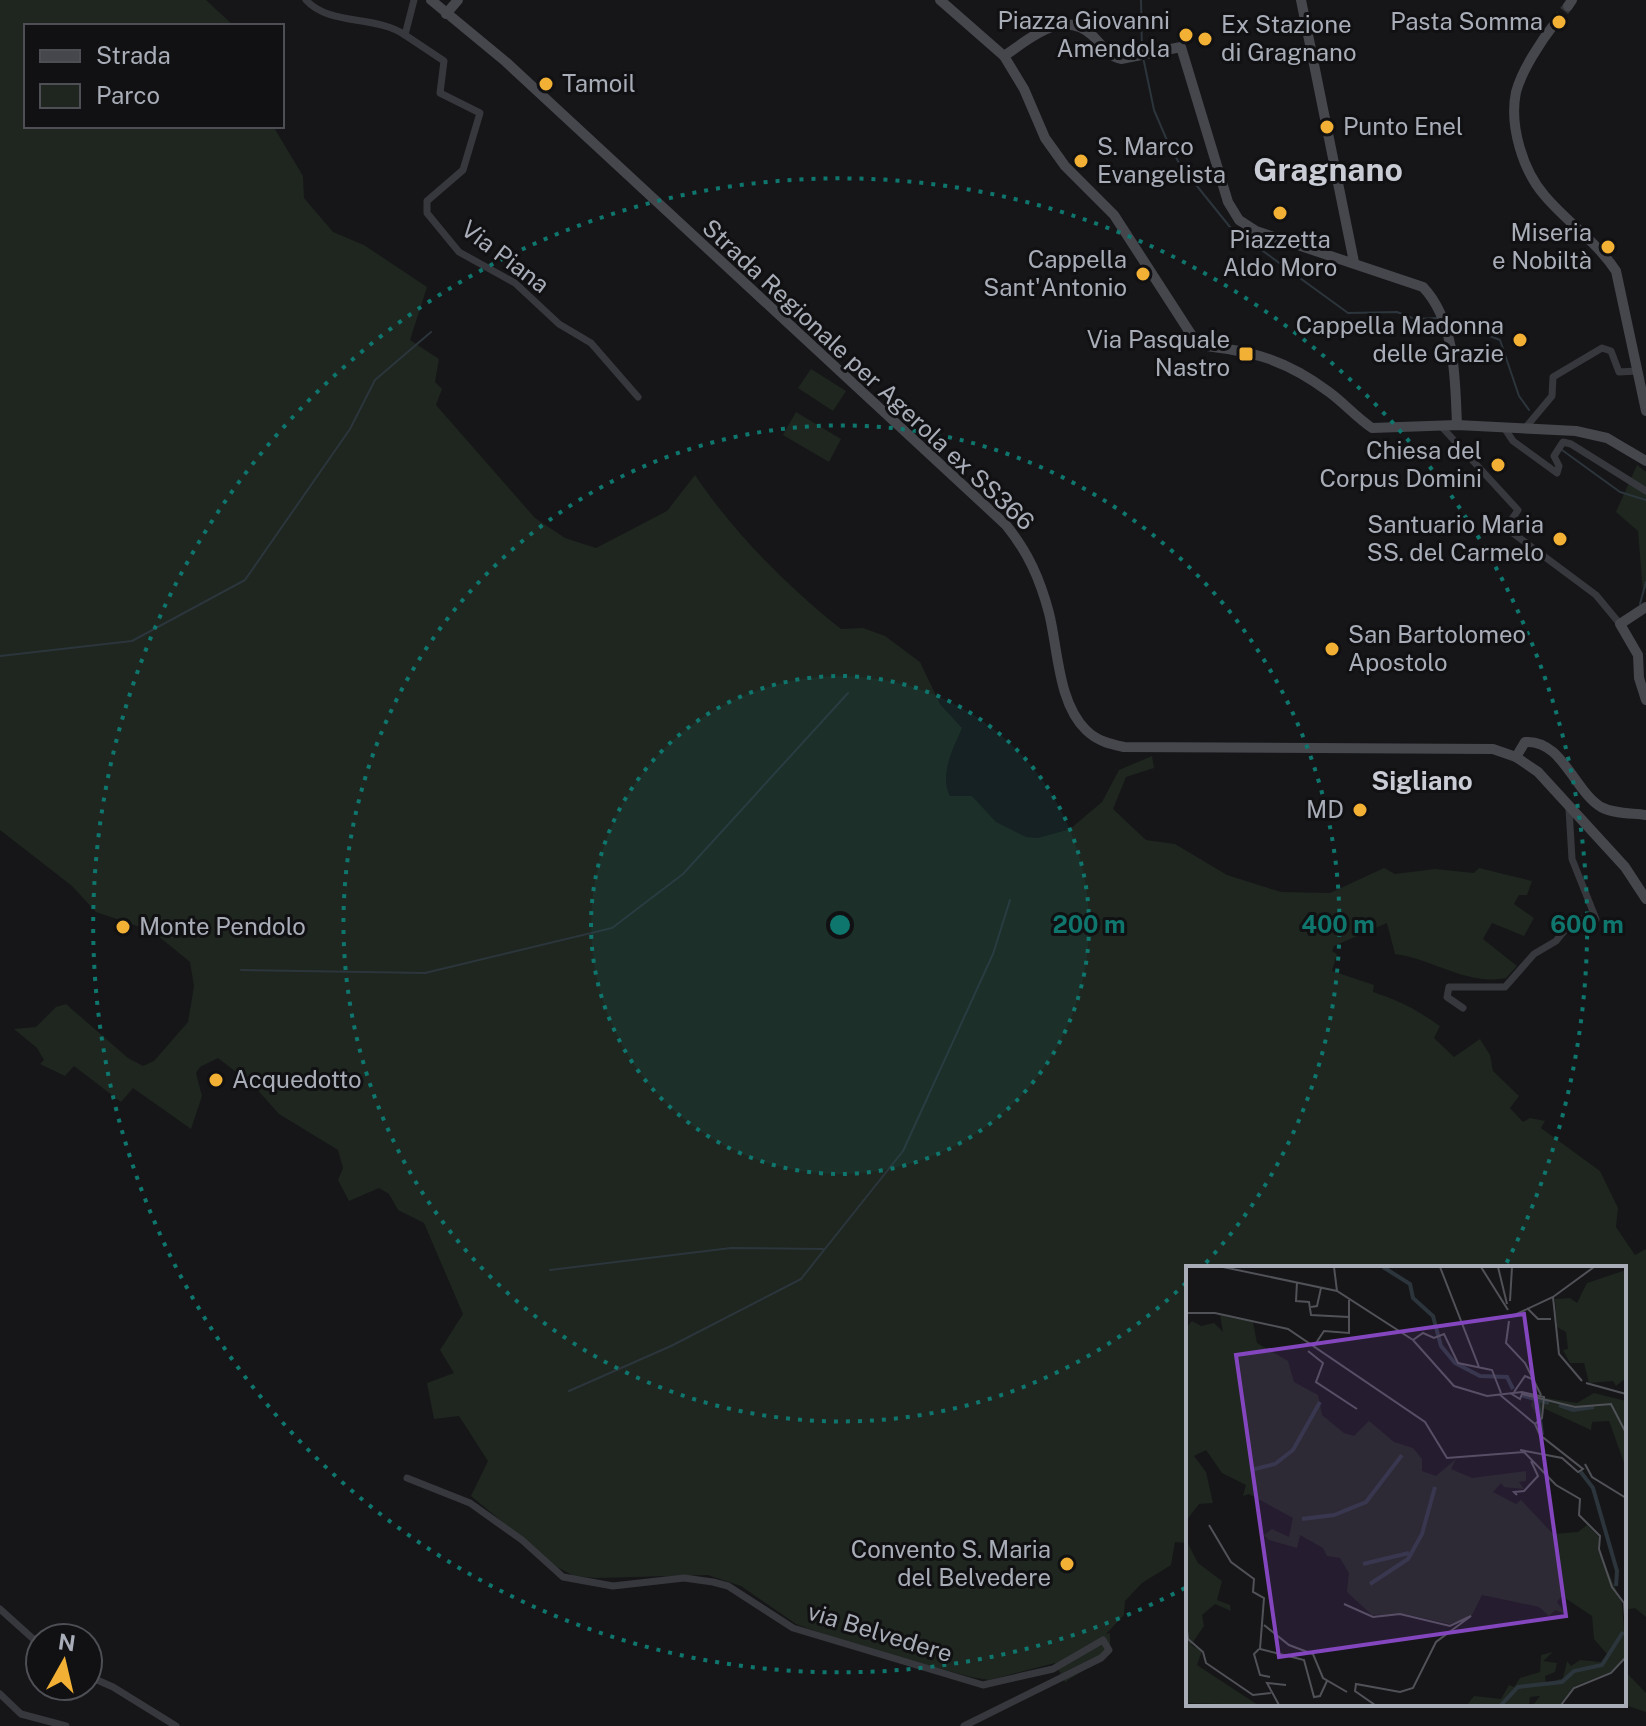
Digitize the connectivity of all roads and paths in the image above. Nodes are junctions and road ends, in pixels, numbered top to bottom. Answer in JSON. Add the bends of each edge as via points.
{"nodes":[{"id":1,"x":306,"y":0,"type":"edge"},
{"id":2,"x":414,"y":0,"type":"edge"},
{"id":3,"x":431,"y":0,"type":"edge"},
{"id":4,"x":458,"y":0,"type":"edge"},
{"id":5,"x":940,"y":0,"type":"edge"},
{"id":6,"x":1301,"y":0,"type":"edge"},
{"id":7,"x":446,"y":14,"type":"junction"},
{"id":8,"x":1555,"y":23,"type":"tunnel mouth"},
{"id":9,"x":405,"y":35,"type":"junction"},
{"id":10,"x":1004,"y":56,"type":"junction"},
{"id":11,"x":1354,"y":262,"type":"junction"},
{"id":12,"x":1637,"y":371,"type":"junction"},
{"id":13,"x":638,"y":397,"type":"dead end"},
{"id":14,"x":1646,"y":411,"type":"edge"},
{"id":15,"x":1440,"y":425,"type":"junction"},
{"id":16,"x":1457,"y":425,"type":"junction"},
{"id":17,"x":1505,"y":429,"type":"junction"},
{"id":18,"x":1524,"y":429,"type":"junction"},
{"id":19,"x":1646,"y":461,"type":"edge"},
{"id":20,"x":1646,"y":491,"type":"edge"},
{"id":21,"x":1646,"y":607,"type":"edge"},
{"id":22,"x":1620,"y":624,"type":"junction"},
{"id":23,"x":1646,"y":700,"type":"edge"},
{"id":24,"x":1516,"y":757,"type":"junction"},
{"id":25,"x":1569,"y":809,"type":"junction"},
{"id":26,"x":1646,"y":815,"type":"edge"},
{"id":27,"x":1646,"y":899,"type":"edge"},
{"id":28,"x":1463,"y":1008,"type":"dead end"},
{"id":29,"x":407,"y":1478,"type":"dead end"},
{"id":30,"x":0,"y":1609,"type":"edge"},
{"id":31,"x":24,"y":1631,"type":"edge"},
{"id":32,"x":104,"y":1683,"type":"edge"},
{"id":33,"x":0,"y":1694,"type":"edge"},
{"id":34,"x":66,"y":1726,"type":"edge"},
{"id":35,"x":176,"y":1726,"type":"edge"},
{"id":36,"x":964,"y":1726,"type":"edge"}],
"edges":[{"from":1,"to":9,"type":"street","via":[[328,13],[386,24]]},
{"from":2,"to":9,"type":"street"},
{"from":3,"to":7,"type":"street","name":"Strada Regionale per Agerola ex SS366"},
{"from":4,"to":7,"type":"street"},
{"from":5,"to":10,"type":"street"},
{"from":6,"to":11,"type":"street"},
{"from":7,"to":24,"type":"street","name":"Strada Regionale per Agerola ex SS366","via":[[506,62],[1006,525],[1041,585],[1068,699],[1086,730],[1102,742],[1124,747],[1456,746]]},
{"from":8,"to":12,"type":"street","via":[[1516,92],[1519,149],[1545,197],[1616,271]]},
{"from":9,"to":13,"type":"street","name":"Via Piana","via":[[444,61],[440,93],[480,113],[463,170],[427,201],[427,213],[459,252],[515,283],[559,324],[591,343]]},
{"from":10,"to":11,"type":"street","via":[[1064,23],[1084,29],[1112,57],[1181,47],[1228,202],[1239,220],[1256,231]]},
{"from":10,"to":15,"type":"street","via":[[1043,135],[1065,166],[1114,215],[1198,345],[1239,349],[1279,361],[1332,394],[1372,428]]},
{"from":11,"to":16,"type":"street","via":[[1423,287],[1436,307],[1454,359]]},
{"from":12,"to":14,"type":"street"},
{"from":12,"to":18,"type":"street","via":[[1619,372],[1611,351],[1602,348],[1553,377],[1549,402]]},
{"from":15,"to":16,"type":"street"},
{"from":15,"to":22,"type":"street","via":[[1518,510],[1506,528],[1596,595]]},
{"from":16,"to":17,"type":"street"},
{"from":17,"to":18,"type":"street"},
{"from":17,"to":20,"type":"street","via":[[1557,473],[1554,456],[1563,442]]},
{"from":18,"to":19,"type":"street","via":[[1607,438]]},
{"from":21,"to":22,"type":"street"},
{"from":22,"to":23,"type":"street","via":[[1638,655]]},
{"from":24,"to":25,"type":"street","name":"Strada Regionale per Agerola ex SS366","via":[[1538,772]]},
{"from":24,"to":26,"type":"street","via":[[1525,742],[1540,744],[1601,807]]},
{"from":25,"to":27,"type":"street","name":"Strada Regionale per Agerola ex SS366","via":[[1625,867]]},
{"from":25,"to":28,"type":"street","via":[[1572,859],[1596,919],[1574,919],[1505,987],[1449,987],[1447,997]]},
{"from":29,"to":36,"type":"street","name":"via Belvedere","via":[[470,1503],[563,1577],[613,1586],[684,1578],[713,1582],[728,1586],[793,1628],[983,1685],[1053,1669],[1103,1640],[1107,1643],[1109,1650],[1101,1658]]},
{"from":30,"to":31,"type":"street"},
{"from":32,"to":35,"type":"street"},
{"from":33,"to":34,"type":"street","via":[[21,1714]]}]}
